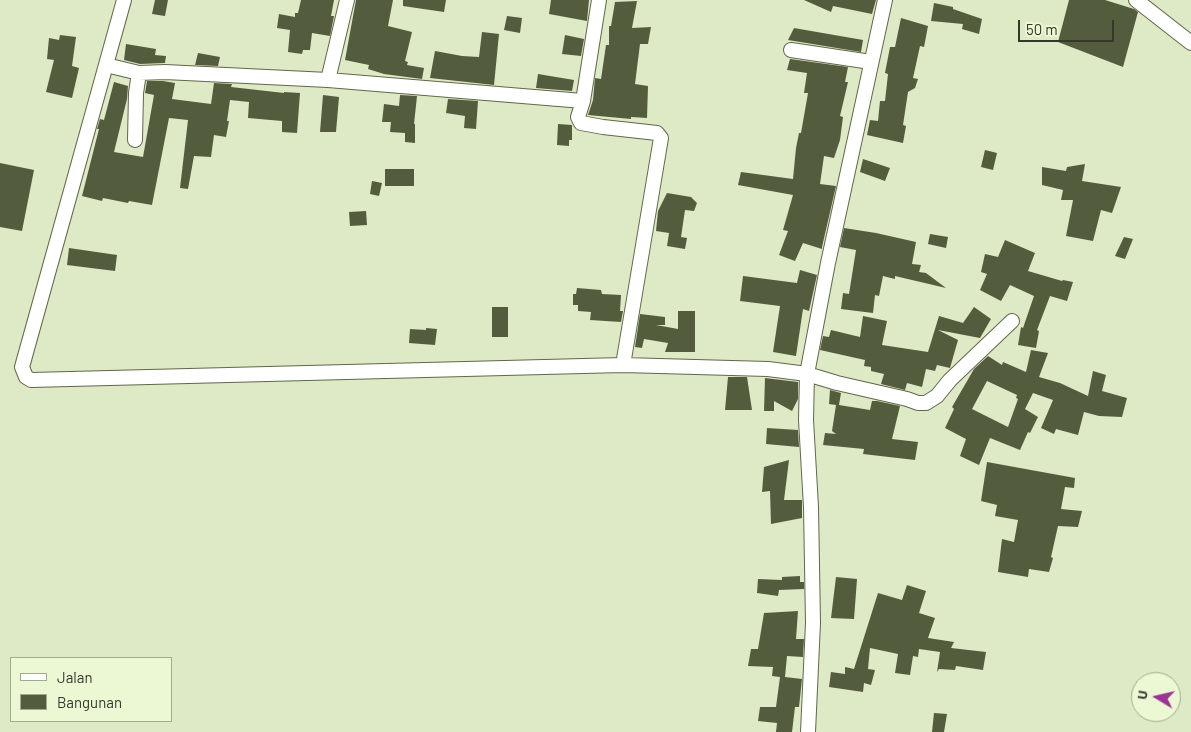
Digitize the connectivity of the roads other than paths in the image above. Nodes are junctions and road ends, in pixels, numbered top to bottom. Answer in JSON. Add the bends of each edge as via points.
{"nodes":[{"id":1,"x":124,"y":0,"type":"edge"},
{"id":2,"x":346,"y":0,"type":"edge"},
{"id":3,"x":599,"y":0,"type":"edge"},
{"id":4,"x":885,"y":0,"type":"edge"},
{"id":5,"x":1136,"y":0,"type":"edge"},
{"id":6,"x":1191,"y":43,"type":"edge"},
{"id":7,"x":791,"y":50,"type":"dead end"},
{"id":8,"x":871,"y":62,"type":"junction"},
{"id":9,"x":106,"y":65,"type":"junction"},
{"id":10,"x":139,"y":73,"type":"junction"},
{"id":11,"x":328,"y":80,"type":"junction"},
{"id":12,"x":583,"y":101,"type":"junction"},
{"id":13,"x":135,"y":140,"type":"dead end"},
{"id":14,"x":1012,"y":321,"type":"dead end"},
{"id":15,"x":623,"y":365,"type":"junction"},
{"id":16,"x":807,"y":374,"type":"junction"},
{"id":17,"x":808,"y":732,"type":"edge"}],
"edges":[{"from":1,"to":9,"type":"street"},
{"from":2,"to":11,"type":"street"},
{"from":3,"to":12,"type":"street"},
{"from":4,"to":8,"type":"street"},
{"from":5,"to":6,"type":"street"},
{"from":7,"to":8,"type":"street"},
{"from":8,"to":16,"type":"street"},
{"from":9,"to":10,"type":"street"},
{"from":9,"to":15,"type":"street","via":[[22,367],[31,380]]},
{"from":10,"to":11,"type":"street"},
{"from":10,"to":13,"type":"street"},
{"from":11,"to":12,"type":"street"},
{"from":12,"to":15,"type":"street","via":[[578,116],[581,123],[657,133],[661,138]]},
{"from":14,"to":16,"type":"street","via":[[926,404]]},
{"from":15,"to":16,"type":"street","via":[[768,369]]},
{"from":16,"to":17,"type":"street","via":[[813,623]]}]}
